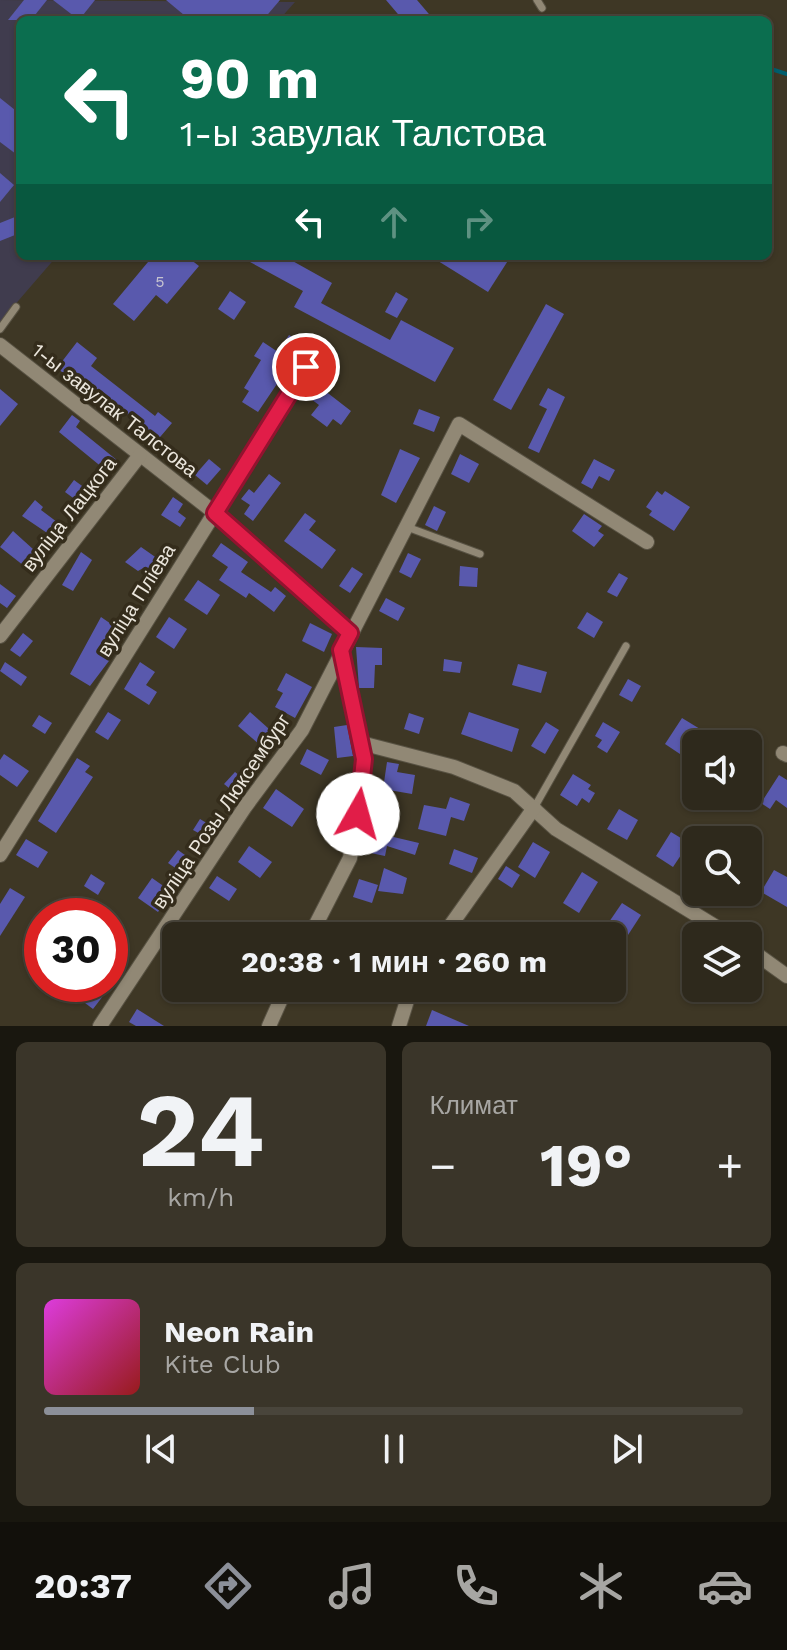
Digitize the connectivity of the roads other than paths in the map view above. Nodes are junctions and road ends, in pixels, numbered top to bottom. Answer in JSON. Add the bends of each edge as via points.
{"nodes":[{"id":1,"x":537,"y":0,"type":"edge"},
{"id":2,"x":542,"y":8,"type":"dead end"},
{"id":3,"x":16,"y":307,"type":"dead end"},
{"id":4,"x":0,"y":329,"type":"edge"},
{"id":5,"x":0,"y":345,"type":"edge"},
{"id":6,"x":306,"y":367,"type":"dead end"},
{"id":7,"x":140,"y":455,"type":"junction"},
{"id":8,"x":215,"y":513,"type":"junction"},
{"id":9,"x":405,"y":526,"type":"junction"},
{"id":10,"x":647,"y":542,"type":"dead end"},
{"id":11,"x":480,"y":554,"type":"dead end"},
{"id":12,"x":350,"y":633,"type":"junction"},
{"id":13,"x":0,"y":636,"type":"edge"},
{"id":14,"x":626,"y":646,"type":"dead end"},
{"id":15,"x":341,"y":650,"type":"junction"},
{"id":16,"x":361,"y":743,"type":"junction"},
{"id":17,"x":534,"y":808,"type":"junction"},
{"id":18,"x":0,"y":855,"type":"edge"},
{"id":19,"x":317,"y":922,"type":"edge"},
{"id":20,"x":453,"y":922,"type":"edge"},
{"id":21,"x":708,"y":922,"type":"edge"},
{"id":22,"x":762,"y":958,"type":"edge"},
{"id":23,"x":787,"y":976,"type":"edge"},
{"id":24,"x":280,"y":1002,"type":"edge"},
{"id":25,"x":407,"y":1002,"type":"edge"},
{"id":26,"x":100,"y":1026,"type":"edge"},
{"id":27,"x":269,"y":1026,"type":"edge"},
{"id":28,"x":399,"y":1026,"type":"edge"}],
"edges":[{"from":1,"to":2,"type":"lane"},
{"from":3,"to":4,"type":"lane"},
{"from":5,"to":7,"type":"street","name":"1-ы завулак Талстова"},
{"from":6,"to":8,"type":"street","name":"вуліца Пліева"},
{"from":7,"to":8,"type":"street","name":"1-ы завулак Талстова"},
{"from":7,"to":13,"type":"street","name":"вуліца Лацкога"},
{"from":8,"to":12,"type":"street","name":"1-ы завулак Талстова"},
{"from":8,"to":18,"type":"street","name":"вуліца Пліева"},
{"from":9,"to":10,"type":"street","name":"вуліца Розы Люксембург","via":[[459,424]]},
{"from":9,"to":11,"type":"lane"},
{"from":9,"to":12,"type":"street","name":"вуліца Розы Люксембург"},
{"from":12,"to":15,"type":"street","name":"вуліца Розы Люксембург"},
{"from":14,"to":17,"type":"lane"},
{"from":15,"to":16,"type":"street"},
{"from":15,"to":26,"type":"street","name":"вуліца Розы Люксембург","via":[[302,730]]},
{"from":16,"to":17,"type":"street","via":[[454,767],[514,791]]},
{"from":16,"to":19,"type":"street","via":[[364,759],[350,858]]},
{"from":17,"to":20,"type":"street"},
{"from":17,"to":21,"type":"street","via":[[556,829]]},
{"from":22,"to":23,"type":"street"},
{"from":24,"to":27,"type":"street"},
{"from":25,"to":28,"type":"street"}]}
